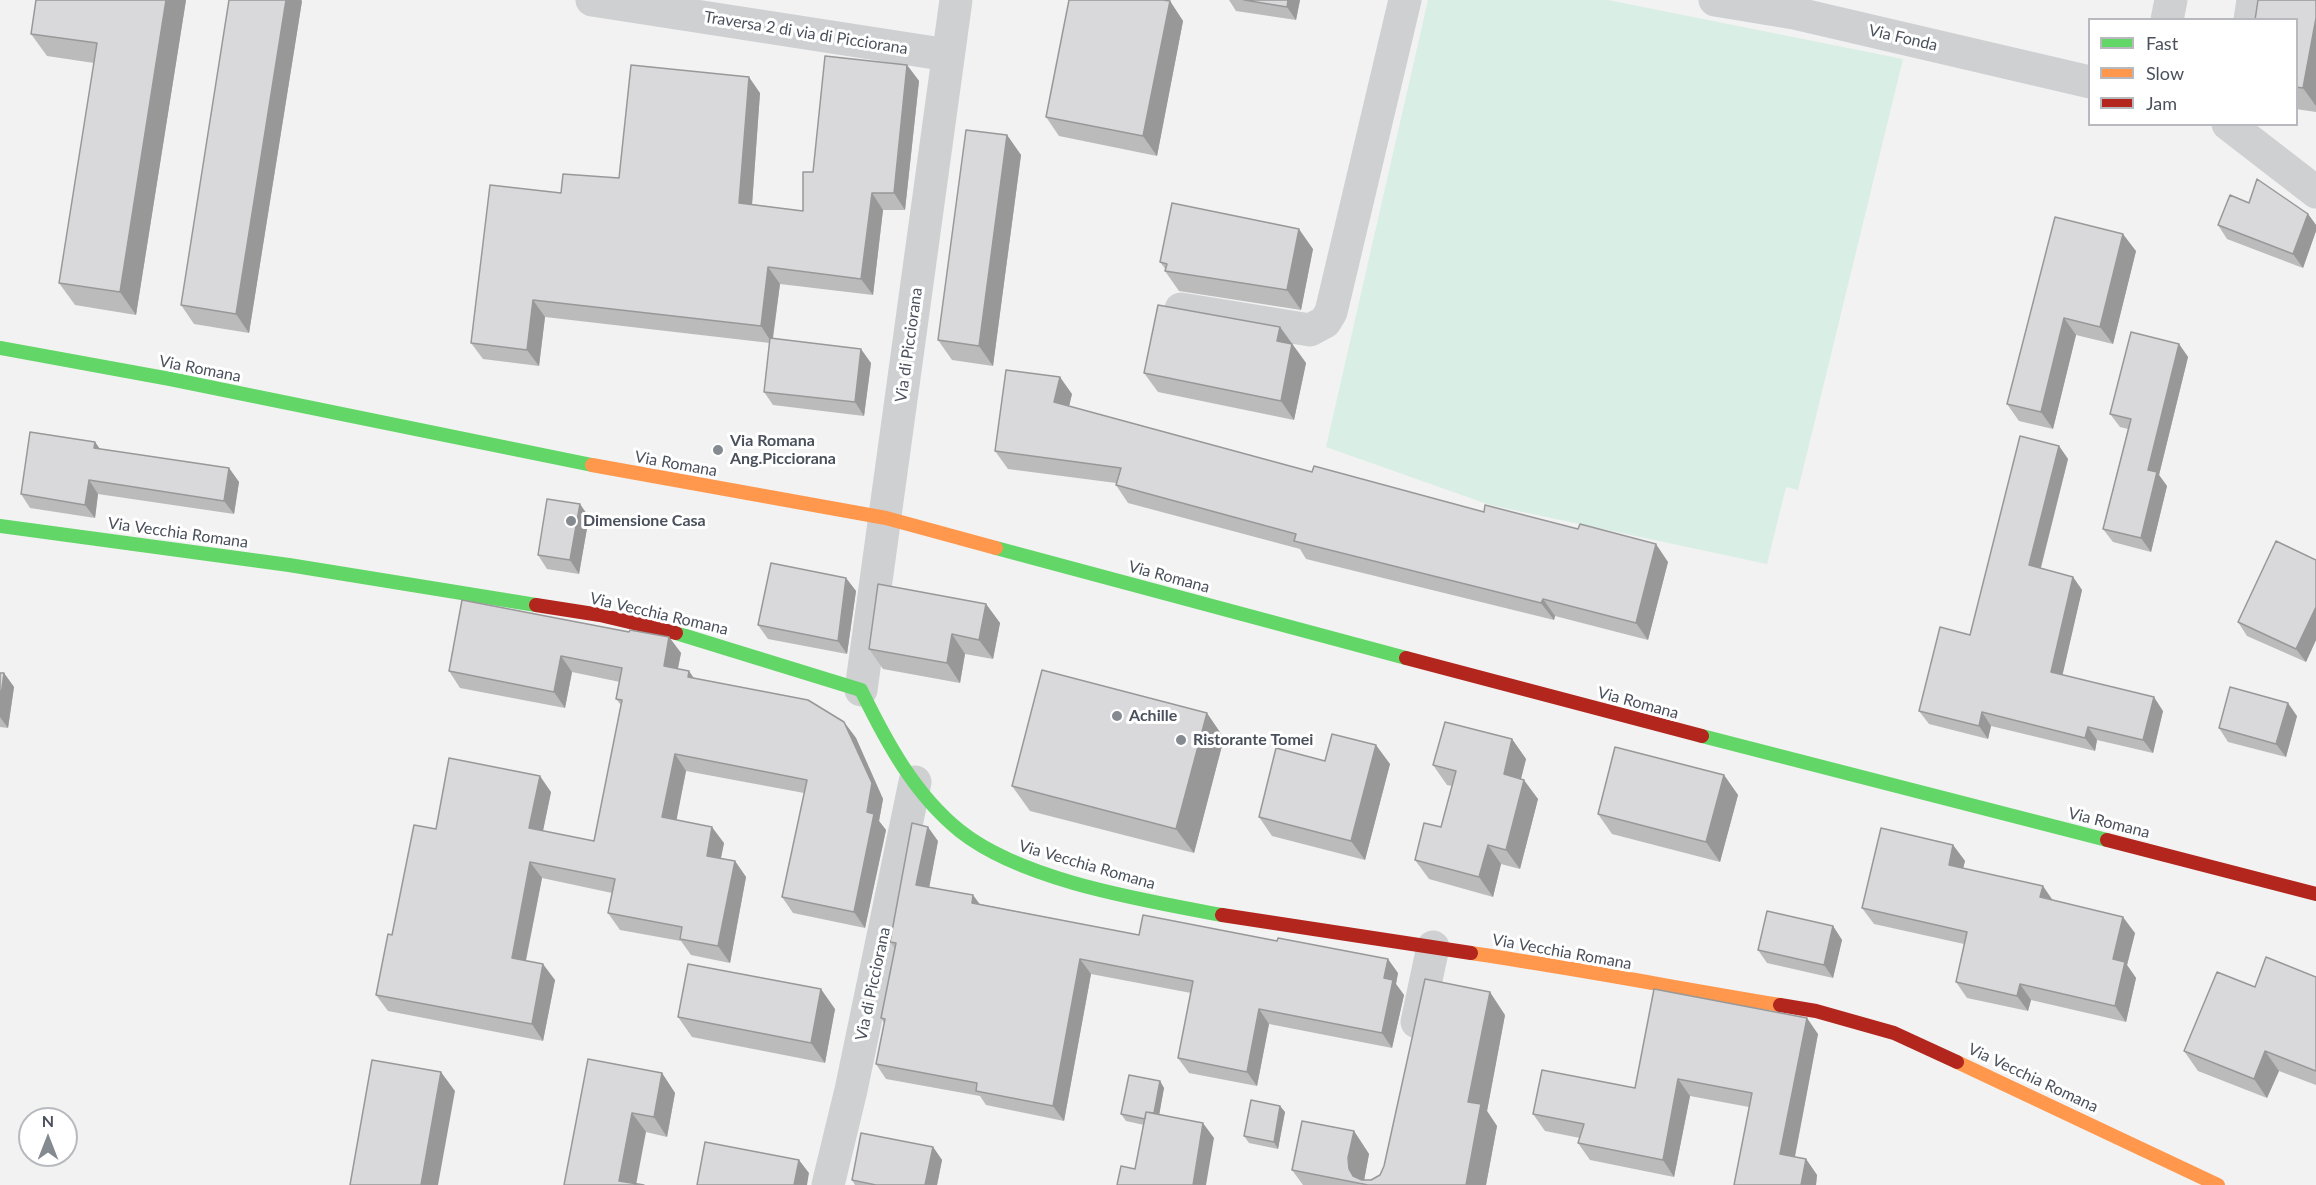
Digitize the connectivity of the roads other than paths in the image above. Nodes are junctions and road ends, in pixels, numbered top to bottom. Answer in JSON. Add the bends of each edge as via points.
{"nodes":[{"id":1,"x":592,"y":0,"type":"edge"},
{"id":2,"x":956,"y":0,"type":"edge"},
{"id":3,"x":1405,"y":0,"type":"edge"},
{"id":4,"x":1715,"y":0,"type":"edge"},
{"id":5,"x":2171,"y":0,"type":"edge"},
{"id":6,"x":2253,"y":0,"type":"edge"},
{"id":7,"x":1795,"y":6,"type":"edge"},
{"id":8,"x":2167,"y":18,"type":"edge"},
{"id":9,"x":2250,"y":18,"type":"edge"},
{"id":10,"x":948,"y":55,"type":"junction"},
{"id":11,"x":2088,"y":81,"type":"edge"},
{"id":12,"x":2232,"y":126,"type":"edge"},
{"id":13,"x":2316,"y":192,"type":"edge"},
{"id":14,"x":1181,"y":309,"type":"edge"},
{"id":15,"x":0,"y":348,"type":"edge"},
{"id":16,"x":886,"y":518,"type":"junction"},
{"id":17,"x":0,"y":526,"type":"edge"},
{"id":18,"x":861,"y":690,"type":"junction"},
{"id":19,"x":915,"y":782,"type":"junction"},
{"id":20,"x":2316,"y":894,"type":"edge"},
{"id":21,"x":1433,"y":947,"type":"junction"},
{"id":22,"x":1412,"y":1049,"type":"edge"},
{"id":23,"x":828,"y":1185,"type":"edge"},
{"id":24,"x":2218,"y":1185,"type":"edge"}],
"edges":[{"from":1,"to":10,"type":"street","name":"Traversa 2 di via di Picciorana"},
{"from":2,"to":10,"type":"street","name":"Via di Picciorana"},
{"from":3,"to":14,"type":"street","via":[[1331,312],[1325,322],[1310,330]]},
{"from":4,"to":7,"type":"street","name":"Via Fonda"},
{"from":5,"to":8,"type":"street"},
{"from":6,"to":9,"type":"street"},
{"from":7,"to":11,"type":"street","name":"Via Fonda"},
{"from":10,"to":16,"type":"street","name":"Via di Picciorana"},
{"from":12,"to":13,"type":"street"},
{"from":15,"to":16,"type":"street","name":"Via Romana","via":[[630,473]]},
{"from":16,"to":18,"type":"street","name":"Via di Picciorana"},
{"from":16,"to":20,"type":"street","name":"Via Romana","via":[[1612,713]]},
{"from":17,"to":18,"type":"street","name":"Via Vecchia Romana","via":[[289,565],[600,615],[702,639]]},
{"from":18,"to":19,"type":"street","name":"Via Vecchia Romana","via":[[892,753]]},
{"from":19,"to":21,"type":"street","name":"Via Vecchia Romana","via":[[960,831],[1008,860],[1040,872],[1148,901],[1284,926]]},
{"from":19,"to":23,"type":"street","name":"Via di Picciorana"},
{"from":21,"to":22,"type":"street"},
{"from":21,"to":24,"type":"street","name":"Via Vecchia Romana","via":[[1816,1011],[1894,1033]]}]}
